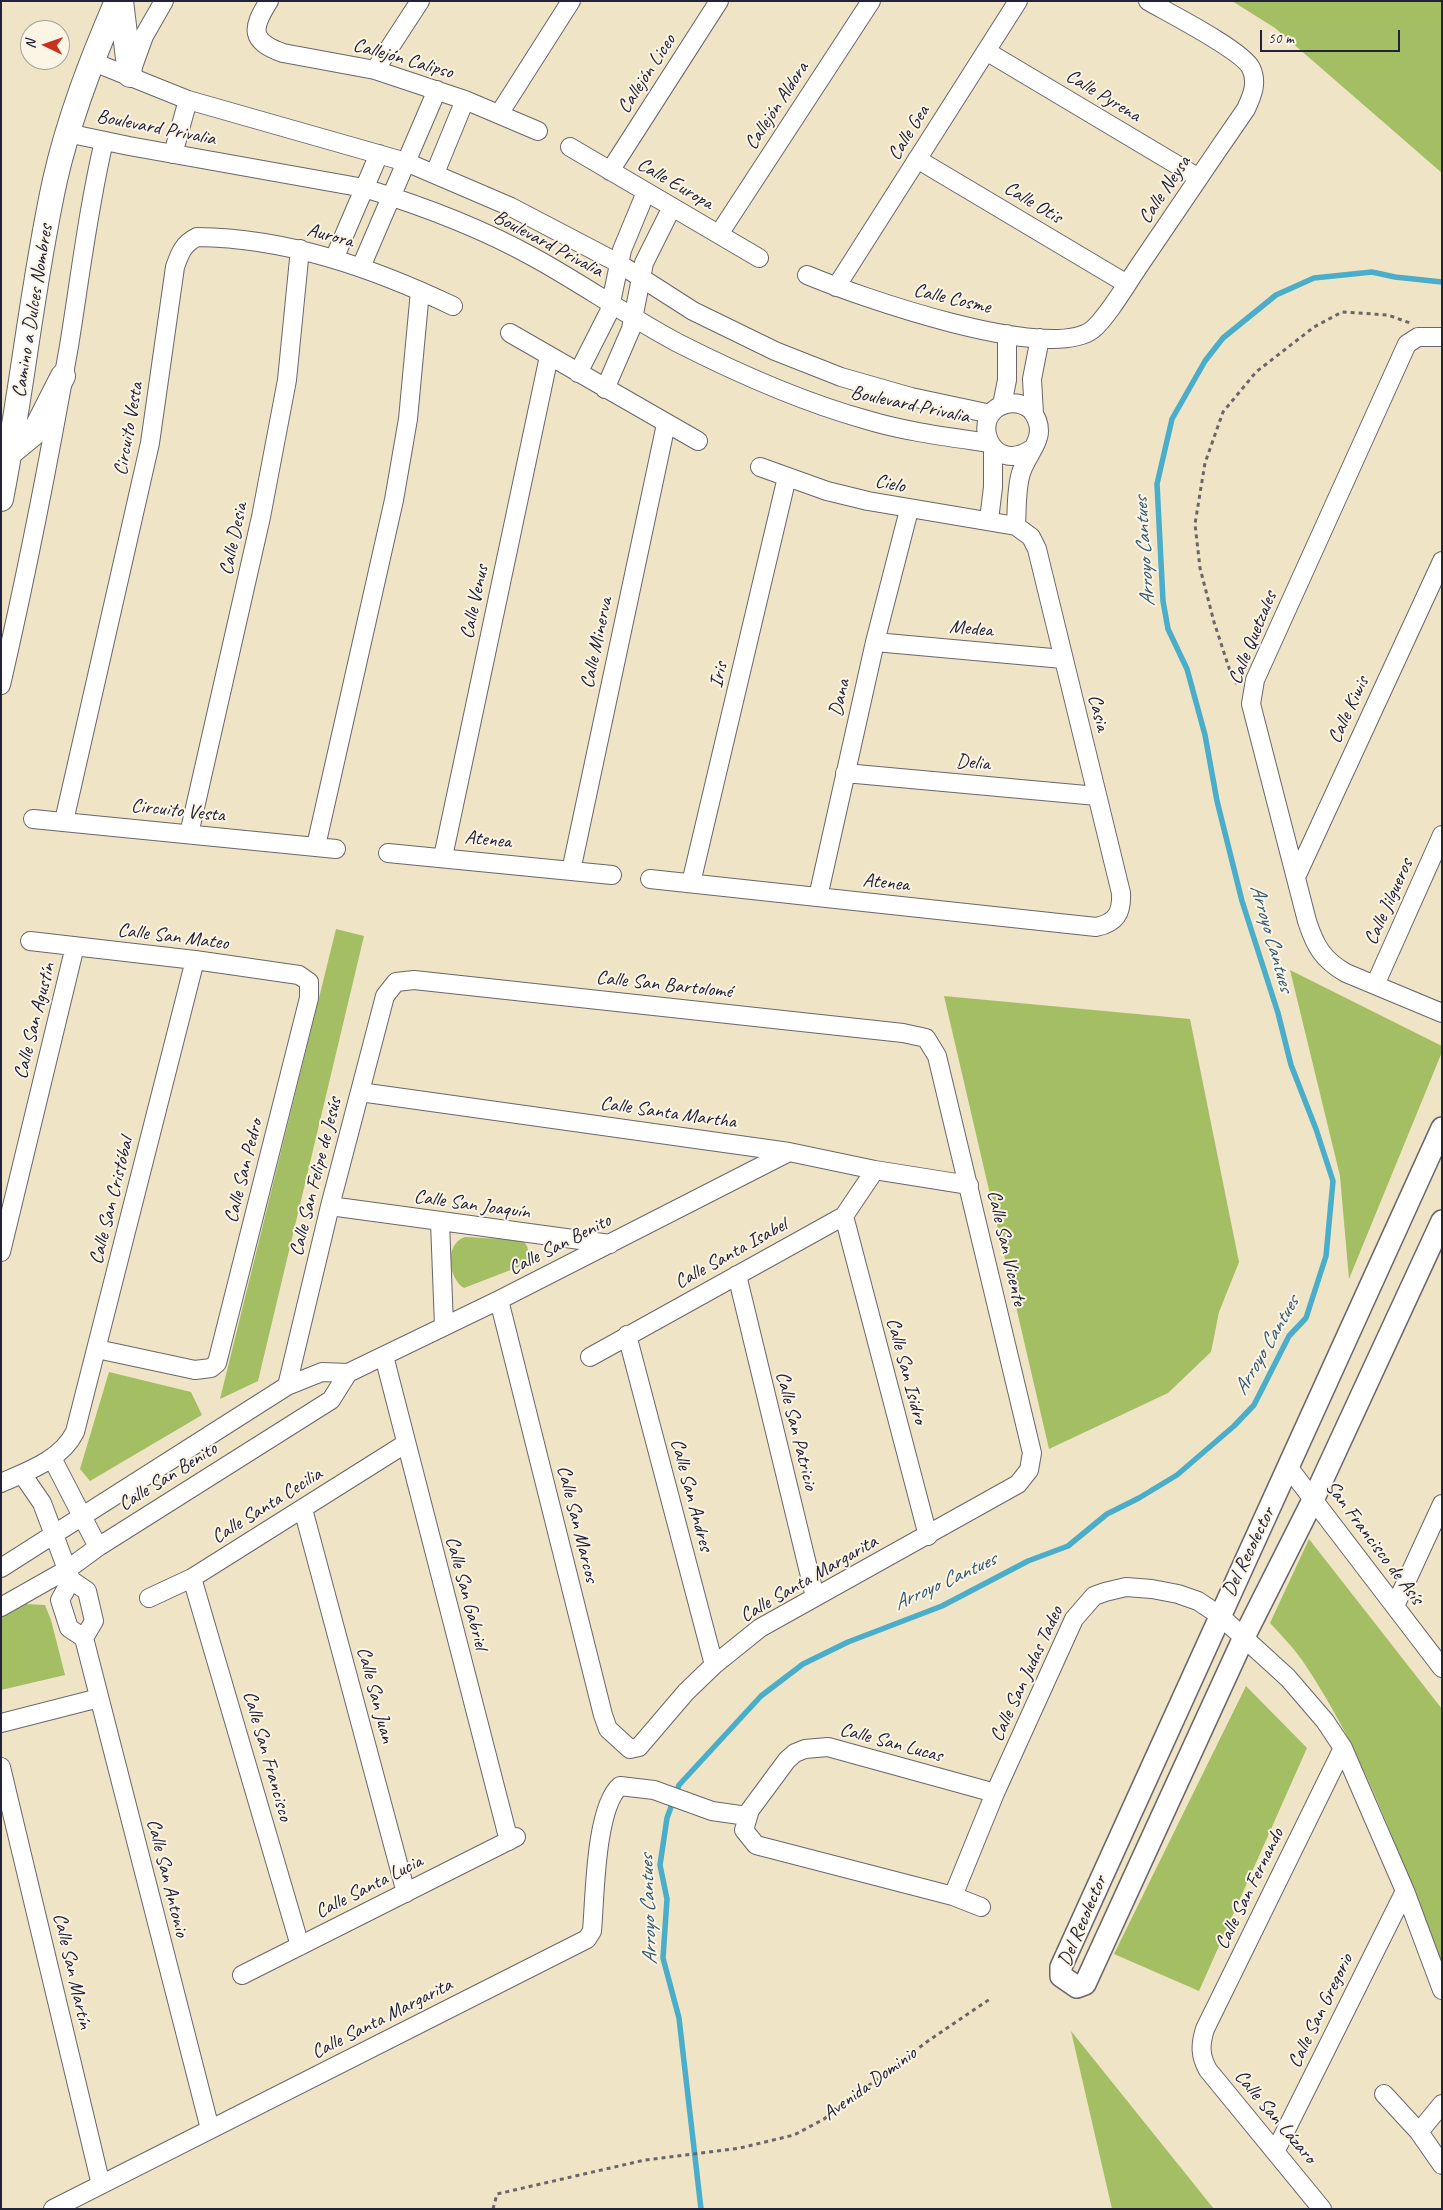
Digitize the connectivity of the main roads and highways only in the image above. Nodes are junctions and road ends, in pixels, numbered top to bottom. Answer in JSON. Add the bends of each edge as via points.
{"nodes":[{"id":1,"x":119,"y":1,"type":"edge"},
{"id":2,"x":130,"y":75,"type":"road end"},
{"id":3,"x":63,"y":376,"type":"road end"},
{"id":4,"x":11,"y":452,"type":"junction"},
{"id":5,"x":1,"y":499,"type":"edge"}],
"edges":[{"from":1,"to":2,"type":"main road"},
{"from":1,"to":4,"type":"main road","name":"Camino a Dulces Nombres","via":[[91,61],[67,132],[49,211]]},
{"from":3,"to":4,"type":"main road","via":[[34,433]]},
{"from":4,"to":5,"type":"main road","name":"Camino a Dulces Nombres"}]}
